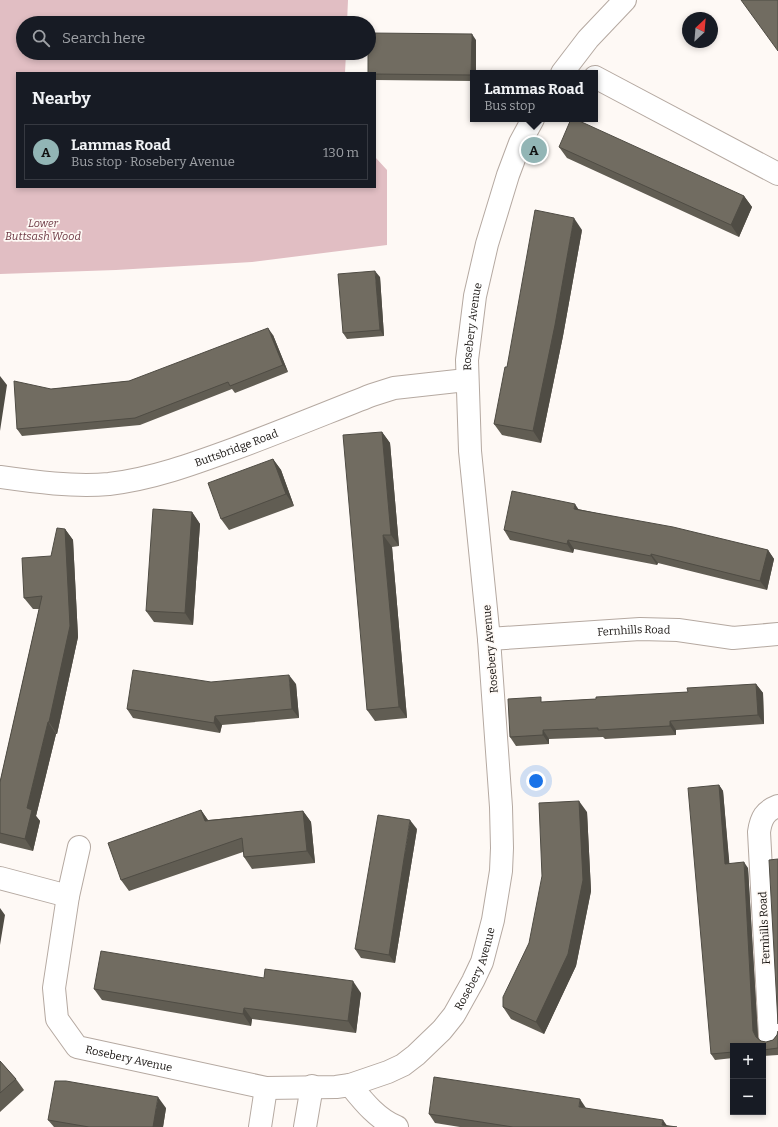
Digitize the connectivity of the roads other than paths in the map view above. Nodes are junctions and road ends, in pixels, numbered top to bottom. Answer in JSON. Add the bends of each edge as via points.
{"nodes":[{"id":1,"x":625,"y":0,"type":"edge"},
{"id":2,"x":573,"y":70,"type":"edge"},
{"id":3,"x":598,"y":79,"type":"edge"},
{"id":4,"x":531,"y":122,"type":"edge"},
{"id":5,"x":778,"y":174,"type":"edge"},
{"id":6,"x":467,"y":382,"type":"junction"},
{"id":7,"x":0,"y":477,"type":"edge"},
{"id":8,"x":778,"y":634,"type":"edge"},
{"id":9,"x":489,"y":639,"type":"junction"},
{"id":10,"x":778,"y":806,"type":"edge"},
{"id":11,"x":79,"y":846,"type":"dead end"},
{"id":12,"x":0,"y":878,"type":"edge"},
{"id":13,"x":68,"y":896,"type":"junction"},
{"id":14,"x":770,"y":1036,"type":"dead end"},
{"id":15,"x":350,"y":1085,"type":"junction"},
{"id":16,"x":312,"y":1086,"type":"junction"},
{"id":17,"x":266,"y":1088,"type":"junction"},
{"id":18,"x":260,"y":1127,"type":"edge"},
{"id":19,"x":305,"y":1127,"type":"edge"},
{"id":20,"x":397,"y":1127,"type":"edge"}],
"edges":[{"from":1,"to":2,"type":"street","via":[[588,39]]},
{"from":3,"to":5,"type":"street"},
{"from":4,"to":6,"type":"street","name":"Rosebery Avenue","via":[[508,175],[487,244],[470,329]]},
{"from":6,"to":7,"type":"street","name":"Buttsbridge Road","via":[[394,388],[198,462],[133,479],[108,484],[82,484]]},
{"from":6,"to":9,"type":"street","name":"Rosebery Avenue","via":[[470,451]]},
{"from":8,"to":9,"type":"street","name":"Fernhills Road","via":[[733,638],[678,630],[640,629]]},
{"from":9,"to":15,"type":"street","name":"Rosebery Avenue","via":[[502,848],[498,895],[482,962],[454,1015],[429,1044],[403,1065]]},
{"from":10,"to":14,"type":"street","name":"Fernhills Road","via":[[768,810],[763,816],[759,832]]},
{"from":11,"to":13,"type":"street","name":"Rosebery Avenue"},
{"from":12,"to":13,"type":"street"},
{"from":13,"to":17,"type":"street","name":"Rosebery Avenue","via":[[54,988],[58,1019],[76,1047]]},
{"from":15,"to":16,"type":"street","name":"Rosebery Avenue"},
{"from":15,"to":20,"type":"street","via":[[366,1105],[389,1124]]},
{"from":16,"to":17,"type":"street","name":"Rosebery Avenue"},
{"from":16,"to":19,"type":"street"},
{"from":17,"to":18,"type":"street"}]}
